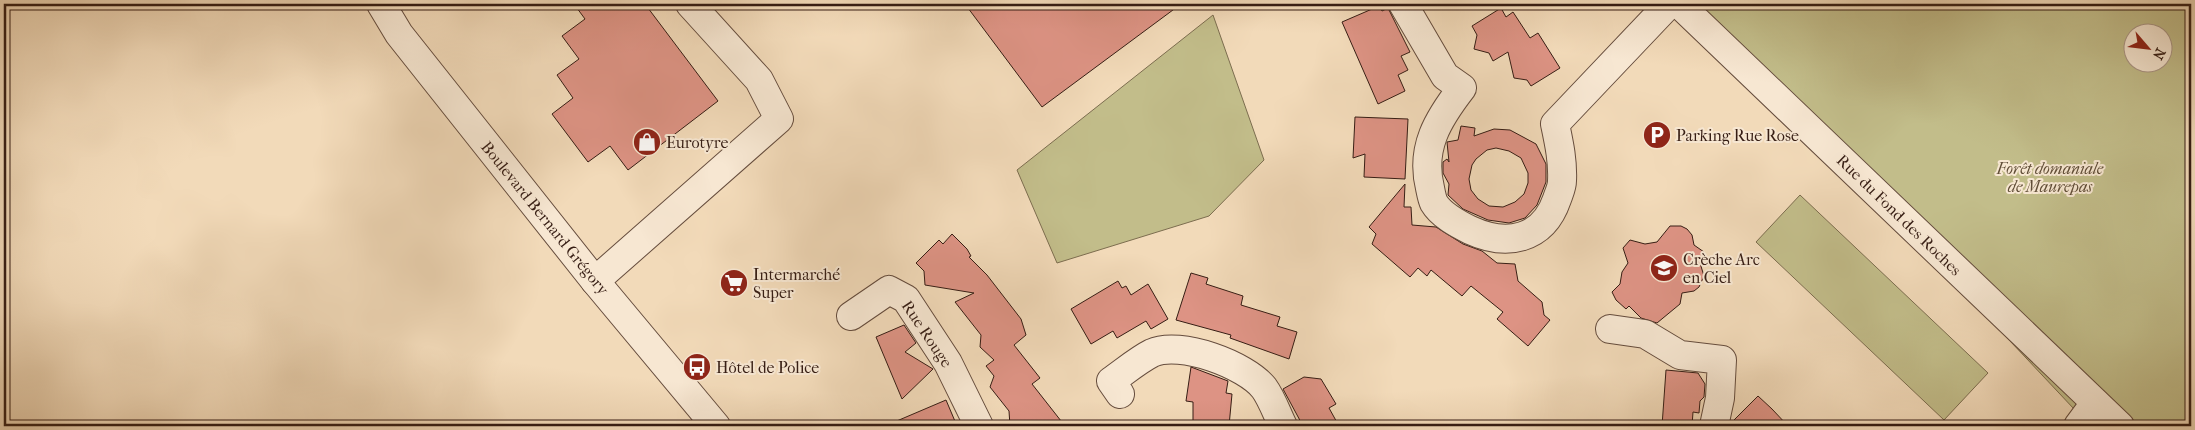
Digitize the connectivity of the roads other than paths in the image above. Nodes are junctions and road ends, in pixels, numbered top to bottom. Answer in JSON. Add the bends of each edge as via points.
{"nodes":[{"id":1,"x":381,"y":4,"type":"edge"},
{"id":2,"x":690,"y":4,"type":"edge"},
{"id":3,"x":1403,"y":4,"type":"edge"},
{"id":4,"x":1669,"y":4,"type":"edge"},
{"id":5,"x":1679,"y":4,"type":"edge"},
{"id":6,"x":595,"y":281,"type":"junction"},
{"id":7,"x":851,"y":316,"type":"dead end"},
{"id":8,"x":1610,"y":330,"type":"dead end"},
{"id":9,"x":1120,"y":394,"type":"dead end"},
{"id":10,"x":2095,"y":403,"type":"junction"},
{"id":11,"x":716,"y":426,"type":"edge"},
{"id":12,"x":979,"y":426,"type":"edge"},
{"id":13,"x":1283,"y":426,"type":"edge"},
{"id":14,"x":1714,"y":426,"type":"edge"},
{"id":15,"x":2078,"y":426,"type":"edge"},
{"id":16,"x":2120,"y":426,"type":"edge"}],
"edges":[{"from":1,"to":6,"type":"street","name":"Boulevard Bernard Grégory","via":[[399,34]]},
{"from":2,"to":6,"type":"street","via":[[758,80],[779,119]]},
{"from":3,"to":4,"type":"street","via":[[1445,76],[1462,88],[1441,115],[1429,144],[1427,175],[1434,203],[1456,223],[1478,234],[1500,239],[1524,237],[1540,227],[1553,209],[1562,183],[1562,156],[1554,124]]},
{"from":5,"to":10,"type":"street","name":"Rue du Fond des Roches"},
{"from":6,"to":11,"type":"street","name":"Boulevard Bernard Grégory"},
{"from":7,"to":12,"type":"street","name":"Rue Rouge","via":[[889,290],[906,299],[948,363]]},
{"from":8,"to":14,"type":"street","via":[[1645,334],[1680,355],[1722,360],[1720,398]]},
{"from":9,"to":13,"type":"street","via":[[1111,382],[1154,352],[1184,349],[1243,372],[1264,388]]},
{"from":10,"to":15,"type":"street"},
{"from":10,"to":16,"type":"street","name":"Rue du Fond des Roches"}]}
